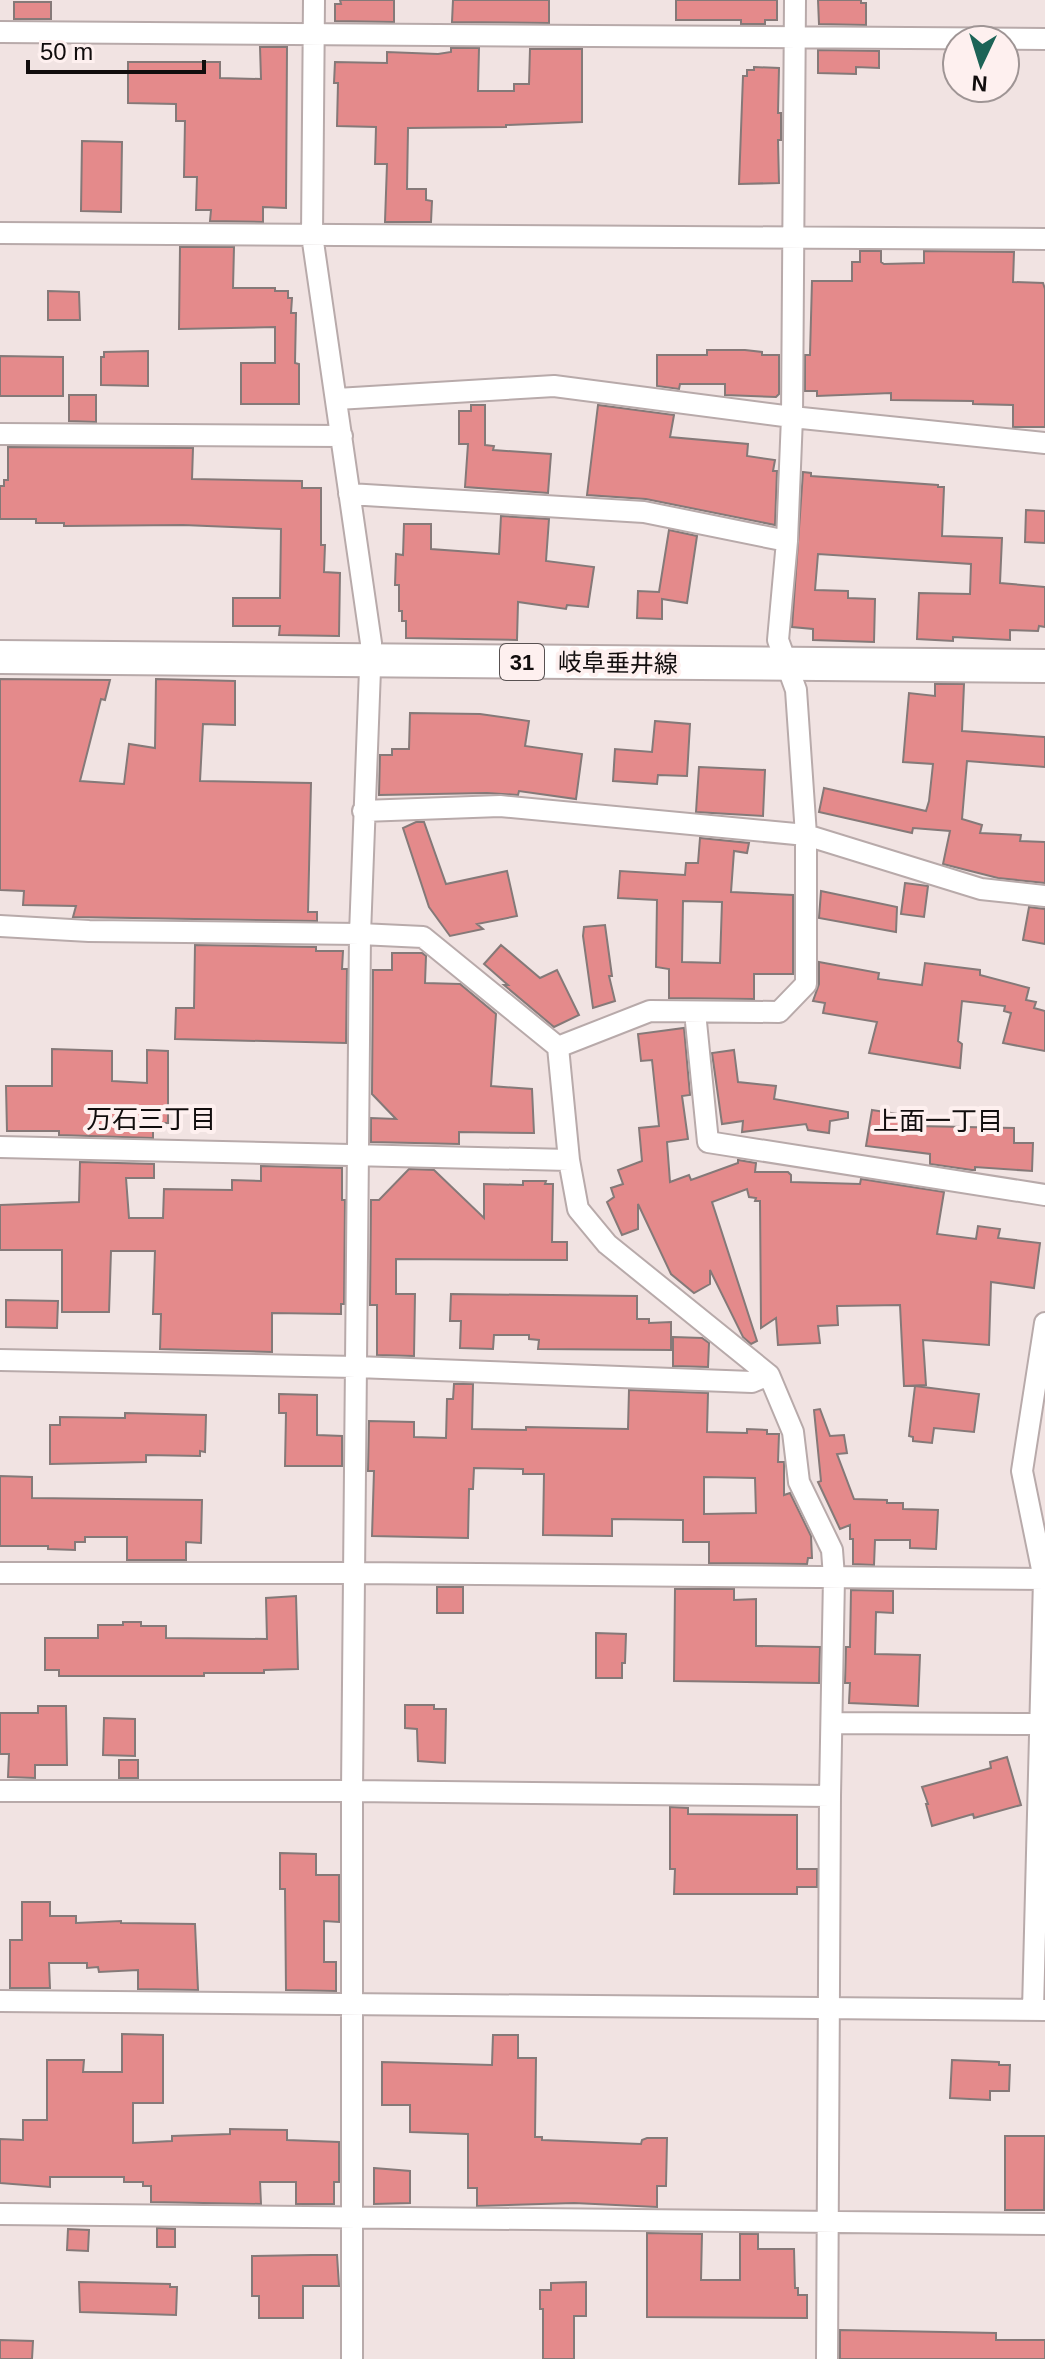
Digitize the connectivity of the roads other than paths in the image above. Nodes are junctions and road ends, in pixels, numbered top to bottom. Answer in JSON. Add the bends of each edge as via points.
{"nodes":[{"id":1,"x":314,"y":0,"type":"edge"},
{"id":2,"x":795,"y":0,"type":"edge"},
{"id":3,"x":0,"y":32,"type":"edge"},
{"id":4,"x":314,"y":34,"type":"junction"},
{"id":5,"x":794,"y":37,"type":"junction"},
{"id":6,"x":1045,"y":39,"type":"edge"},
{"id":7,"x":0,"y":233,"type":"edge"},
{"id":8,"x":312,"y":235,"type":"junction"},
{"id":9,"x":793,"y":238,"type":"junction"},
{"id":10,"x":1045,"y":239,"type":"edge"},
{"id":11,"x":337,"y":399,"type":"junction"},
{"id":12,"x":792,"y":417,"type":"junction"},
{"id":13,"x":0,"y":434,"type":"edge"},
{"id":14,"x":342,"y":436,"type":"junction"},
{"id":15,"x":1045,"y":443,"type":"edge"},
{"id":16,"x":349,"y":494,"type":"junction"},
{"id":17,"x":787,"y":541,"type":"junction"},
{"id":18,"x":0,"y":657,"type":"edge"},
{"id":19,"x":371,"y":661,"type":"junction"},
{"id":20,"x":785,"y":664,"type":"junction"},
{"id":21,"x":1045,"y":666,"type":"edge"},
{"id":22,"x":363,"y":811,"type":"junction"},
{"id":23,"x":806,"y":835,"type":"junction"},
{"id":24,"x":1045,"y":896,"type":"edge"},
{"id":25,"x":0,"y":926,"type":"edge"},
{"id":26,"x":360,"y":934,"type":"junction"},
{"id":27,"x":695,"y":1012,"type":"junction"},
{"id":28,"x":558,"y":1047,"type":"junction"},
{"id":29,"x":0,"y":1147,"type":"edge"},
{"id":30,"x":358,"y":1156,"type":"junction"},
{"id":31,"x":569,"y":1160,"type":"junction"},
{"id":32,"x":1045,"y":1195,"type":"edge"},
{"id":33,"x":1045,"y":1323,"type":"edge"},
{"id":34,"x":1043,"y":1352,"type":"edge"},
{"id":35,"x":0,"y":1360,"type":"edge"},
{"id":36,"x":356,"y":1367,"type":"junction"},
{"id":37,"x":769,"y":1375,"type":"junction"},
{"id":38,"x":0,"y":1573,"type":"edge"},
{"id":39,"x":354,"y":1573,"type":"junction"},
{"id":40,"x":834,"y":1577,"type":"junction"},
{"id":41,"x":1045,"y":1579,"type":"edge"},
{"id":42,"x":832,"y":1723,"type":"junction"},
{"id":43,"x":1039,"y":1724,"type":"junction"},
{"id":44,"x":0,"y":1791,"type":"edge"},
{"id":45,"x":352,"y":1791,"type":"junction"},
{"id":46,"x":1041,"y":1795,"type":"edge"},
{"id":47,"x":830,"y":1796,"type":"junction"},
{"id":48,"x":0,"y":2001,"type":"edge"},
{"id":49,"x":353,"y":2003,"type":"junction"},
{"id":50,"x":829,"y":2007,"type":"junction"},
{"id":51,"x":1039,"y":2010,"type":"edge"},
{"id":52,"x":0,"y":2214,"type":"edge"},
{"id":53,"x":352,"y":2217,"type":"junction"},
{"id":54,"x":827,"y":2221,"type":"junction"},
{"id":55,"x":1045,"y":2224,"type":"edge"},
{"id":56,"x":352,"y":2359,"type":"edge"},
{"id":57,"x":827,"y":2359,"type":"edge"}],
"edges":[{"from":1,"to":4,"type":"street"},
{"from":2,"to":5,"type":"street"},
{"from":3,"to":4,"type":"street"},
{"from":4,"to":5,"type":"street"},
{"from":4,"to":8,"type":"street"},
{"from":5,"to":6,"type":"street"},
{"from":5,"to":9,"type":"street"},
{"from":7,"to":8,"type":"street"},
{"from":8,"to":9,"type":"street"},
{"from":8,"to":11,"type":"street"},
{"from":9,"to":10,"type":"street"},
{"from":9,"to":12,"type":"street"},
{"from":11,"to":12,"type":"street","via":[[554,386]]},
{"from":11,"to":14,"type":"street"},
{"from":12,"to":15,"type":"street"},
{"from":12,"to":17,"type":"street"},
{"from":13,"to":14,"type":"street"},
{"from":14,"to":16,"type":"street"},
{"from":16,"to":17,"type":"street","via":[[644,512]]},
{"from":16,"to":19,"type":"street"},
{"from":17,"to":20,"type":"street","via":[[778,640]]},
{"from":18,"to":19,"type":"main road","name":"岐阜垂井線","number":"31"},
{"from":19,"to":20,"type":"main road","name":"岐阜垂井線","number":"31"},
{"from":19,"to":22,"type":"street"},
{"from":20,"to":21,"type":"main road","name":"岐阜垂井線","number":"31"},
{"from":20,"to":23,"type":"street","via":[[796,690]]},
{"from":22,"to":23,"type":"street","via":[[500,806]]},
{"from":22,"to":26,"type":"street"},
{"from":23,"to":24,"type":"street","via":[[981,889]]},
{"from":23,"to":27,"type":"street","via":[[806,984],[779,1012]]},
{"from":25,"to":26,"type":"street"},
{"from":26,"to":28,"type":"street","via":[[423,937]]},
{"from":26,"to":30,"type":"street"},
{"from":27,"to":28,"type":"street","via":[[650,1011]]},
{"from":27,"to":32,"type":"street","via":[[708,1142]]},
{"from":28,"to":31,"type":"street"},
{"from":29,"to":30,"type":"street"},
{"from":30,"to":31,"type":"street"},
{"from":30,"to":36,"type":"street"},
{"from":31,"to":37,"type":"street","via":[[578,1209],[607,1244]]},
{"from":33,"to":34,"type":"street"},
{"from":34,"to":41,"type":"street","via":[[1022,1471]]},
{"from":35,"to":36,"type":"street"},
{"from":36,"to":37,"type":"street","via":[[752,1382]]},
{"from":36,"to":39,"type":"street"},
{"from":37,"to":40,"type":"street","via":[[793,1432],[799,1482],[832,1550]]},
{"from":38,"to":39,"type":"street"},
{"from":39,"to":40,"type":"street"},
{"from":39,"to":45,"type":"street"},
{"from":40,"to":41,"type":"street"},
{"from":40,"to":42,"type":"street"},
{"from":41,"to":43,"type":"street"},
{"from":42,"to":43,"type":"street"},
{"from":42,"to":47,"type":"street"},
{"from":43,"to":46,"type":"street"},
{"from":44,"to":45,"type":"street"},
{"from":45,"to":47,"type":"street"},
{"from":45,"to":49,"type":"street"},
{"from":46,"to":51,"type":"street"},
{"from":47,"to":50,"type":"street"},
{"from":48,"to":49,"type":"street"},
{"from":49,"to":50,"type":"street"},
{"from":49,"to":53,"type":"street"},
{"from":50,"to":51,"type":"street"},
{"from":50,"to":54,"type":"street"},
{"from":52,"to":53,"type":"street"},
{"from":53,"to":54,"type":"street"},
{"from":53,"to":56,"type":"street"},
{"from":54,"to":55,"type":"street"},
{"from":54,"to":57,"type":"street"}]}
